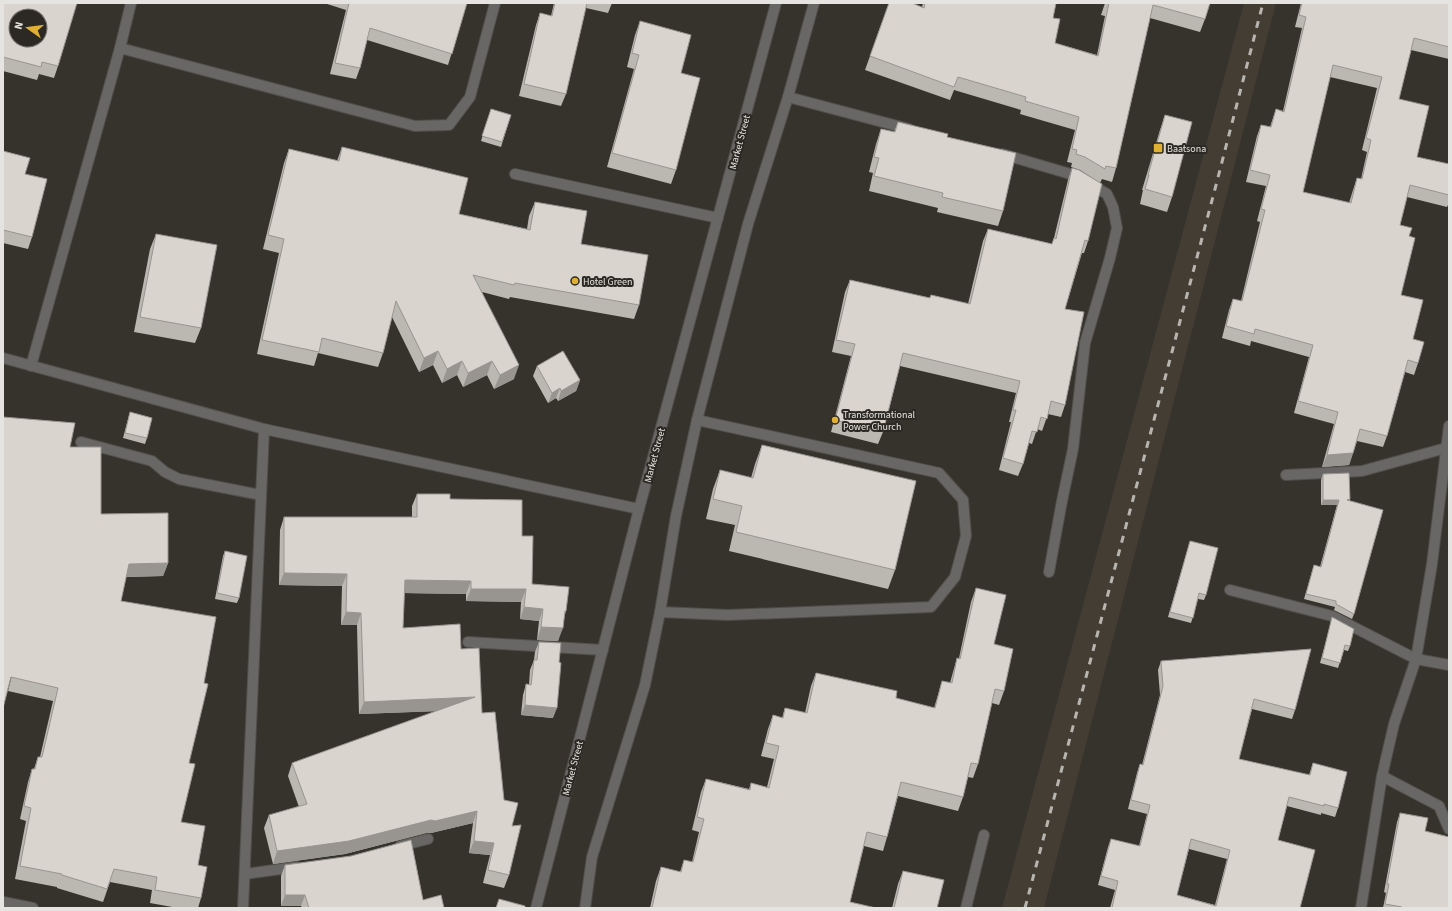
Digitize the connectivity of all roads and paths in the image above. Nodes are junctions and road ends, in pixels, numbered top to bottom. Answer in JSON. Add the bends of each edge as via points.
{"nodes":[{"id":1,"x":130,"y":3,"type":"edge"},
{"id":2,"x":495,"y":3,"type":"edge"},
{"id":3,"x":776,"y":3,"type":"edge"},
{"id":4,"x":814,"y":3,"type":"edge"},
{"id":5,"x":120,"y":48,"type":"junction"},
{"id":6,"x":788,"y":97,"type":"junction"},
{"id":7,"x":917,"y":132,"type":"edge"},
{"id":8,"x":992,"y":152,"type":"edge"},
{"id":9,"x":516,"y":174,"type":"dead end"},
{"id":10,"x":718,"y":218,"type":"junction"},
{"id":11,"x":3,"y":358,"type":"edge"},
{"id":12,"x":31,"y":366,"type":"junction"},
{"id":13,"x":697,"y":420,"type":"junction"},
{"id":14,"x":1449,"y":426,"type":"edge"},
{"id":15,"x":264,"y":429,"type":"junction"},
{"id":16,"x":81,"y":442,"type":"dead end"},
{"id":17,"x":1446,"y":448,"type":"junction"},
{"id":18,"x":1286,"y":475,"type":"dead end"},
{"id":19,"x":261,"y":495,"type":"junction"},
{"id":20,"x":639,"y":509,"type":"junction"},
{"id":21,"x":1049,"y":572,"type":"dead end"},
{"id":22,"x":1230,"y":590,"type":"dead end"},
{"id":23,"x":660,"y":612,"type":"junction"},
{"id":24,"x":468,"y":642,"type":"dead end"},
{"id":25,"x":603,"y":650,"type":"junction"},
{"id":26,"x":1416,"y":659,"type":"junction"},
{"id":27,"x":1449,"y":665,"type":"edge"},
{"id":28,"x":1382,"y":776,"type":"junction"},
{"id":29,"x":1444,"y":805,"type":"edge"},
{"id":30,"x":1449,"y":829,"type":"edge"},
{"id":31,"x":984,"y":835,"type":"dead end"},
{"id":32,"x":428,"y":840,"type":"dead end"},
{"id":33,"x":391,"y":849,"type":"edge"},
{"id":34,"x":306,"y":866,"type":"edge"},
{"id":35,"x":245,"y":874,"type":"junction"},
{"id":36,"x":3,"y":902,"type":"edge"},
{"id":37,"x":33,"y":908,"type":"edge"},
{"id":38,"x":243,"y":908,"type":"edge"},
{"id":39,"x":536,"y":908,"type":"edge"},
{"id":40,"x":585,"y":908,"type":"edge"},
{"id":41,"x":966,"y":908,"type":"edge"},
{"id":42,"x":1362,"y":908,"type":"edge"}],
"edges":[{"from":1,"to":5,"type":"street"},
{"from":2,"to":5,"type":"street","via":[[470,97],[449,125],[415,126]]},
{"from":3,"to":10,"type":"street","name":"Market Street"},
{"from":4,"to":6,"type":"street"},
{"from":5,"to":12,"type":"street"},
{"from":6,"to":7,"type":"street"},
{"from":6,"to":13,"type":"street","via":[[748,224]]},
{"from":8,"to":21,"type":"street","via":[[1077,176],[1107,194],[1113,207],[1117,228],[1085,343],[1073,449]]},
{"from":9,"to":10,"type":"street"},
{"from":10,"to":20,"type":"street","name":"Market Street"},
{"from":11,"to":12,"type":"street"},
{"from":12,"to":15,"type":"street"},
{"from":13,"to":23,"type":"street","via":[[676,516]]},
{"from":13,"to":23,"type":"street","via":[[938,473],[963,500],[966,536],[955,577],[931,607],[728,615]]},
{"from":14,"to":17,"type":"street"},
{"from":15,"to":19,"type":"street"},
{"from":15,"to":20,"type":"street"},
{"from":16,"to":19,"type":"street","via":[[152,461],[179,479]]},
{"from":17,"to":18,"type":"street","via":[[1362,471]]},
{"from":17,"to":26,"type":"street","via":[[1432,564]]},
{"from":19,"to":35,"type":"street"},
{"from":20,"to":25,"type":"street","name":"Market Street"},
{"from":22,"to":26,"type":"street","via":[[1332,616]]},
{"from":23,"to":40,"type":"street","via":[[645,685],[592,857]]},
{"from":24,"to":25,"type":"street"},
{"from":25,"to":39,"type":"street","name":"Market Street"},
{"from":26,"to":27,"type":"street"},
{"from":26,"to":28,"type":"street","via":[[1394,724]]},
{"from":28,"to":29,"type":"street"},
{"from":28,"to":42,"type":"street"},
{"from":29,"to":30,"type":"street"},
{"from":31,"to":41,"type":"street"},
{"from":32,"to":33,"type":"street"},
{"from":34,"to":35,"type":"street"},
{"from":35,"to":38,"type":"street"},
{"from":36,"to":37,"type":"street"}]}
